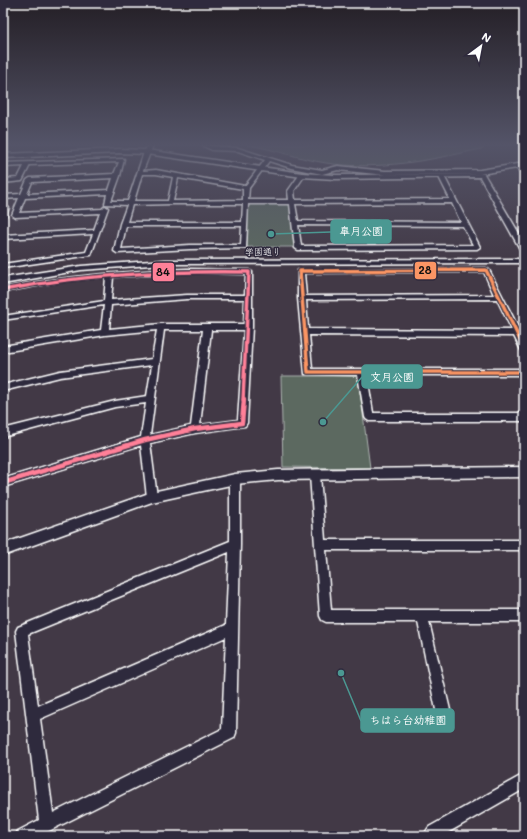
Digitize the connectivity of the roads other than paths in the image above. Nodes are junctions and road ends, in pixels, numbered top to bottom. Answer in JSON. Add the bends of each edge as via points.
{"nodes":[{"id":1,"x":28,"y":184,"type":"edge"},
{"id":2,"x":114,"y":184,"type":"edge"},
{"id":3,"x":136,"y":184,"type":"edge"},
{"id":4,"x":174,"y":184,"type":"edge"},
{"id":5,"x":224,"y":184,"type":"edge"},
{"id":6,"x":249,"y":184,"type":"edge"},
{"id":7,"x":296,"y":184,"type":"edge"},
{"id":8,"x":446,"y":184,"type":"edge"},
{"id":9,"x":487,"y":184,"type":"edge"},
{"id":10,"x":246,"y":188,"type":"junction"},
{"id":11,"x":111,"y":192,"type":"junction"},
{"id":12,"x":3,"y":197,"type":"edge"},
{"id":13,"x":23,"y":197,"type":"junction"},
{"id":14,"x":454,"y":201,"type":"junction"},
{"id":15,"x":107,"y":202,"type":"junction"},
{"id":16,"x":245,"y":202,"type":"junction"},
{"id":17,"x":291,"y":202,"type":"junction"},
{"id":18,"x":130,"y":203,"type":"junction"},
{"id":19,"x":170,"y":203,"type":"junction"},
{"id":20,"x":3,"y":208,"type":"edge"},
{"id":21,"x":104,"y":211,"type":"junction"},
{"id":22,"x":3,"y":216,"type":"edge"},
{"id":23,"x":296,"y":223,"type":"junction"},
{"id":24,"x":123,"y":224,"type":"junction"},
{"id":25,"x":245,"y":224,"type":"junction"},
{"id":26,"x":466,"y":224,"type":"junction"},
{"id":27,"x":97,"y":232,"type":"junction"},
{"id":28,"x":3,"y":237,"type":"edge"},
{"id":29,"x":524,"y":249,"type":"edge"},
{"id":30,"x":524,"y":256,"type":"edge"},
{"id":31,"x":524,"y":261,"type":"edge"},
{"id":32,"x":3,"y":266,"type":"edge"},
{"id":33,"x":3,"y":274,"type":"edge"},
{"id":34,"x":110,"y":274,"type":"junction"},
{"id":35,"x":3,"y":281,"type":"edge"},
{"id":36,"x":3,"y":290,"type":"edge"},
{"id":37,"x":249,"y":297,"type":"junction"},
{"id":38,"x":500,"y":297,"type":"junction"},
{"id":39,"x":302,"y":298,"type":"junction"},
{"id":40,"x":108,"y":301,"type":"junction"},
{"id":41,"x":3,"y":318,"type":"edge"},
{"id":42,"x":161,"y":327,"type":"junction"},
{"id":43,"x":207,"y":327,"type":"junction"},
{"id":44,"x":248,"y":327,"type":"junction"},
{"id":45,"x":105,"y":332,"type":"junction"},
{"id":46,"x":305,"y":332,"type":"junction"},
{"id":47,"x":517,"y":333,"type":"junction"},
{"id":48,"x":524,"y":348,"type":"edge"},
{"id":49,"x":3,"y":349,"type":"edge"},
{"id":50,"x":156,"y":361,"type":"junction"},
{"id":51,"x":362,"y":372,"type":"junction"},
{"id":52,"x":524,"y":372,"type":"edge"},
{"id":53,"x":3,"y":388,"type":"edge"},
{"id":54,"x":150,"y":399,"type":"junction"},
{"id":55,"x":524,"y":417,"type":"edge"},
{"id":56,"x":195,"y":429,"type":"junction"},
{"id":57,"x":3,"y":433,"type":"edge"},
{"id":58,"x":146,"y":440,"type":"junction"},
{"id":59,"x":524,"y":472,"type":"edge"},
{"id":60,"x":315,"y":475,"type":"junction"},
{"id":61,"x":235,"y":479,"type":"junction"},
{"id":62,"x":3,"y":483,"type":"edge"},
{"id":63,"x":152,"y":497,"type":"junction"},
{"id":64,"x":235,"y":544,"type":"junction"},
{"id":65,"x":321,"y":545,"type":"junction"},
{"id":66,"x":524,"y":545,"type":"edge"},
{"id":67,"x":3,"y":550,"type":"edge"},
{"id":68,"x":422,"y":615,"type":"junction"},
{"id":69,"x":524,"y":616,"type":"edge"},
{"id":70,"x":233,"y":628,"type":"junction"},
{"id":71,"x":443,"y":710,"type":"dead end"},
{"id":72,"x":34,"y":715,"type":"junction"},
{"id":73,"x":524,"y":781,"type":"edge"},
{"id":74,"x":47,"y":823,"type":"junction"},
{"id":75,"x":434,"y":835,"type":"edge"},
{"id":76,"x":23,"y":836,"type":"edge"}],
"edges":[{"from":1,"to":13,"type":"street"},
{"from":2,"to":11,"type":"street"},
{"from":3,"to":18,"type":"street"},
{"from":4,"to":19,"type":"street"},
{"from":5,"to":10,"type":"street"},
{"from":6,"to":10,"type":"street"},
{"from":7,"to":17,"type":"street","via":[[291,191]]},
{"from":8,"to":14,"type":"street"},
{"from":9,"to":29,"type":"street"},
{"from":10,"to":16,"type":"street"},
{"from":11,"to":13,"type":"street"},
{"from":11,"to":15,"type":"street"},
{"from":12,"to":13,"type":"street"},
{"from":13,"to":21,"type":"street","via":[[15,216]]},
{"from":14,"to":17,"type":"street"},
{"from":14,"to":26,"type":"street"},
{"from":15,"to":18,"type":"street"},
{"from":15,"to":21,"type":"street"},
{"from":16,"to":17,"type":"street"},
{"from":16,"to":19,"type":"street"},
{"from":16,"to":25,"type":"street"},
{"from":17,"to":23,"type":"street"},
{"from":18,"to":19,"type":"street"},
{"from":18,"to":24,"type":"street"},
{"from":20,"to":22,"type":"street","via":[[6,208]]},
{"from":21,"to":27,"type":"street"},
{"from":23,"to":26,"type":"street"},
{"from":23,"to":26,"type":"street","via":[[298,248],[477,247]]},
{"from":24,"to":25,"type":"street"},
{"from":24,"to":25,"type":"street","via":[[117,251],[244,247]]},
{"from":27,"to":28,"type":"street"},
{"from":27,"to":32,"type":"street","via":[[89,254]]},
{"from":30,"to":33,"type":"street","name":"学園通り","via":[[172,256],[84,262]]},
{"from":31,"to":35,"type":"street","name":"学園通り","via":[[165,262],[81,268]]},
{"from":34,"to":36,"type":"street"},
{"from":34,"to":37,"type":"street","via":[[169,271],[249,272]]},
{"from":34,"to":40,"type":"street"},
{"from":37,"to":40,"type":"street","via":[[175,297]]},
{"from":37,"to":44,"type":"street"},
{"from":38,"to":39,"type":"street"},
{"from":38,"to":39,"type":"street","via":[[486,270],[478,270],[300,271]]},
{"from":38,"to":47,"type":"street"},
{"from":39,"to":46,"type":"street"},
{"from":40,"to":41,"type":"street"},
{"from":40,"to":45,"type":"street"},
{"from":42,"to":43,"type":"street"},
{"from":42,"to":45,"type":"street"},
{"from":42,"to":50,"type":"street"},
{"from":43,"to":44,"type":"street"},
{"from":43,"to":56,"type":"street"},
{"from":44,"to":56,"type":"street","via":[[242,423]]},
{"from":45,"to":49,"type":"street"},
{"from":46,"to":47,"type":"street"},
{"from":46,"to":51,"type":"street","via":[[308,372]]},
{"from":47,"to":48,"type":"street"},
{"from":50,"to":53,"type":"street","via":[[60,374]]},
{"from":50,"to":54,"type":"street"},
{"from":51,"to":52,"type":"street"},
{"from":51,"to":55,"type":"street","via":[[369,417]]},
{"from":54,"to":57,"type":"street","via":[[115,404]]},
{"from":54,"to":58,"type":"street"},
{"from":56,"to":58,"type":"street"},
{"from":58,"to":62,"type":"street"},
{"from":58,"to":63,"type":"street"},
{"from":59,"to":60,"type":"street"},
{"from":60,"to":61,"type":"street"},
{"from":60,"to":65,"type":"street"},
{"from":61,"to":63,"type":"street"},
{"from":61,"to":64,"type":"street"},
{"from":63,"to":67,"type":"street"},
{"from":64,"to":70,"type":"street"},
{"from":64,"to":72,"type":"street","via":[[22,631]]},
{"from":65,"to":66,"type":"street"},
{"from":65,"to":68,"type":"street","via":[[326,616]]},
{"from":68,"to":69,"type":"street"},
{"from":68,"to":71,"type":"street"},
{"from":70,"to":72,"type":"street"},
{"from":70,"to":74,"type":"street","via":[[229,733]]},
{"from":72,"to":74,"type":"street"},
{"from":73,"to":75,"type":"street"},
{"from":74,"to":76,"type":"street"}]}
